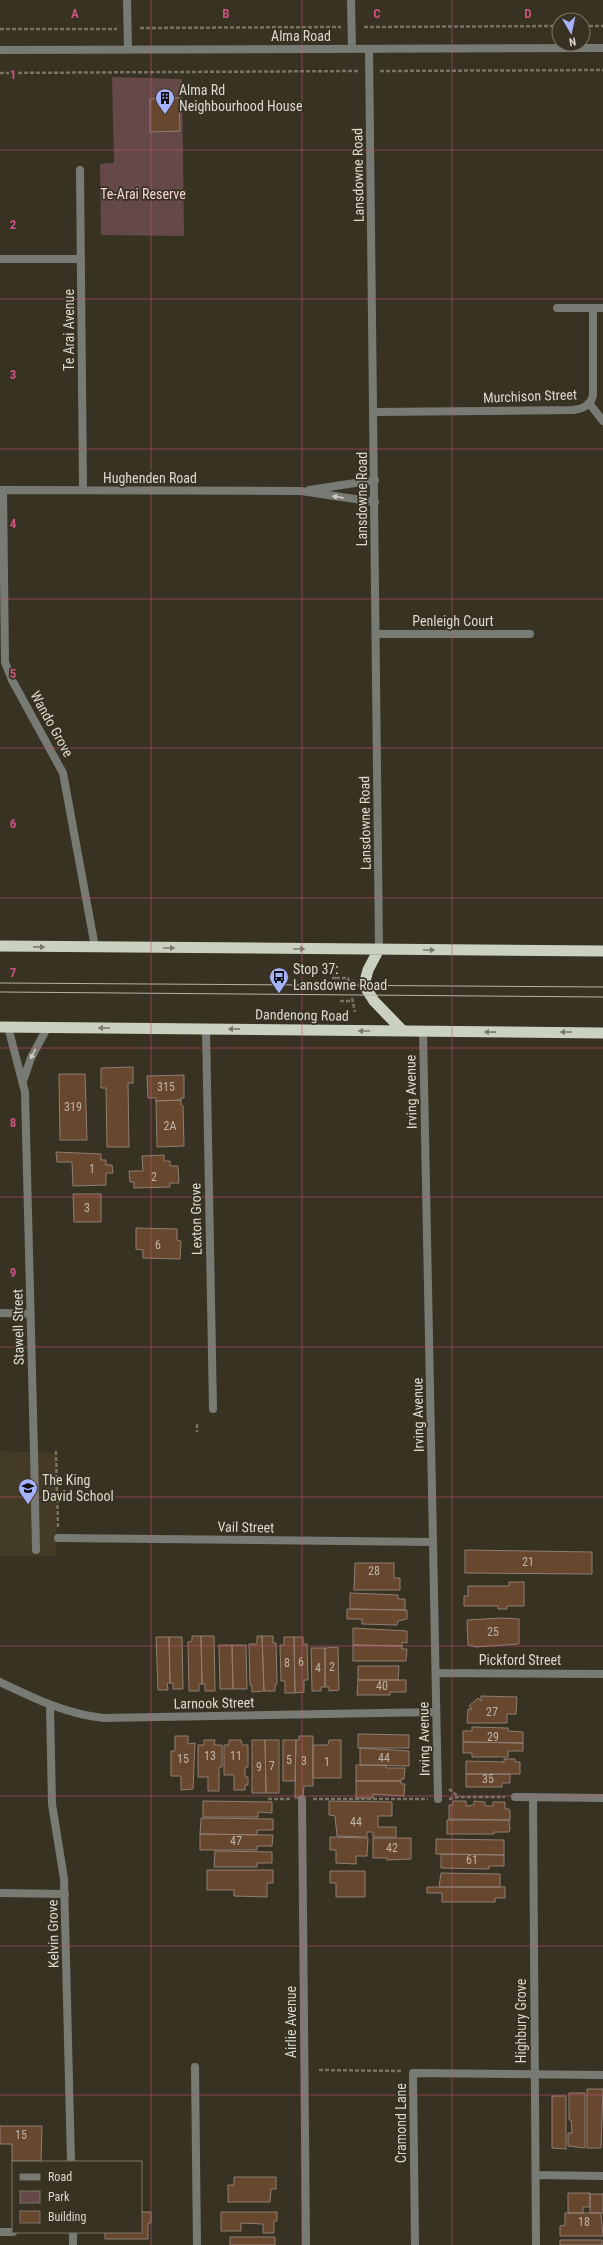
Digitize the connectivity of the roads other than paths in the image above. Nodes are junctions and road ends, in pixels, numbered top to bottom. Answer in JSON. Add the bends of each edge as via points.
{"nodes":[{"id":1,"x":127,"y":0,"type":"edge"},
{"id":2,"x":351,"y":0,"type":"edge"},
{"id":3,"x":603,"y":48,"type":"edge"},
{"id":4,"x":128,"y":49,"type":"junction"},
{"id":5,"x":352,"y":49,"type":"junction"},
{"id":6,"x":369,"y":49,"type":"junction"},
{"id":7,"x":0,"y":50,"type":"edge"},
{"id":8,"x":80,"y":170,"type":"dead end"},
{"id":9,"x":0,"y":259,"type":"edge"},
{"id":10,"x":81,"y":259,"type":"junction"},
{"id":11,"x":557,"y":308,"type":"dead end"},
{"id":12,"x":593,"y":308,"type":"junction"},
{"id":13,"x":603,"y":308,"type":"edge"},
{"id":14,"x":589,"y":404,"type":"junction"},
{"id":15,"x":374,"y":412,"type":"junction"},
{"id":16,"x":603,"y":421,"type":"edge"},
{"id":17,"x":375,"y":480,"type":"junction"},
{"id":18,"x":1,"y":490,"type":"edge"},
{"id":19,"x":83,"y":490,"type":"junction"},
{"id":20,"x":301,"y":491,"type":"junction"},
{"id":21,"x":375,"y":502,"type":"junction"},
{"id":22,"x":376,"y":634,"type":"junction"},
{"id":23,"x":530,"y":634,"type":"dead end"},
{"id":24,"x":0,"y":946,"type":"edge"},
{"id":25,"x":95,"y":947,"type":"junction"},
{"id":26,"x":379,"y":949,"type":"junction"},
{"id":27,"x":603,"y":951,"type":"edge"},
{"id":28,"x":4,"y":1027,"type":"edge"},
{"id":29,"x":47,"y":1028,"type":"junction"},
{"id":30,"x":206,"y":1029,"type":"junction"},
{"id":31,"x":403,"y":1031,"type":"junction"},
{"id":32,"x":423,"y":1031,"type":"junction"},
{"id":33,"x":603,"y":1033,"type":"edge"},
{"id":34,"x":23,"y":1081,"type":"junction"},
{"id":35,"x":0,"y":1313,"type":"edge"},
{"id":36,"x":30,"y":1314,"type":"junction"},
{"id":37,"x":213,"y":1409,"type":"dead end"},
{"id":38,"x":58,"y":1538,"type":"road end"},
{"id":39,"x":433,"y":1542,"type":"junction"},
{"id":40,"x":36,"y":1550,"type":"dead end"},
{"id":41,"x":436,"y":1673,"type":"junction"},
{"id":42,"x":603,"y":1674,"type":"edge"},
{"id":43,"x":0,"y":1682,"type":"edge"},
{"id":44,"x":50,"y":1706,"type":"junction"},
{"id":45,"x":436,"y":1712,"type":"junction"},
{"id":46,"x":515,"y":1797,"type":"road end"},
{"id":47,"x":533,"y":1797,"type":"junction"},
{"id":48,"x":603,"y":1798,"type":"edge"},
{"id":49,"x":302,"y":1799,"type":"road end"},
{"id":50,"x":438,"y":1799,"type":"road end"},
{"id":51,"x":0,"y":1893,"type":"edge"},
{"id":52,"x":65,"y":1894,"type":"junction"},
{"id":53,"x":195,"y":2067,"type":"dead end"},
{"id":54,"x":535,"y":2074,"type":"junction"},
{"id":55,"x":603,"y":2074,"type":"edge"},
{"id":56,"x":71,"y":2161,"type":"edge"},
{"id":57,"x":536,"y":2175,"type":"junction"},
{"id":58,"x":603,"y":2176,"type":"edge"},
{"id":59,"x":0,"y":2232,"type":"edge"},
{"id":60,"x":12,"y":2232,"type":"edge"},
{"id":61,"x":73,"y":2233,"type":"edge"},
{"id":62,"x":73,"y":2245,"type":"edge"},
{"id":63,"x":197,"y":2245,"type":"edge"},
{"id":64,"x":306,"y":2245,"type":"edge"},
{"id":65,"x":415,"y":2245,"type":"edge"},
{"id":66,"x":536,"y":2245,"type":"edge"}],
"edges":[{"from":1,"to":4,"type":"street"},
{"from":2,"to":5,"type":"street"},
{"from":3,"to":6,"type":"street","name":"Alma Road"},
{"from":4,"to":5,"type":"street","name":"Alma Road"},
{"from":4,"to":7,"type":"street","name":"Alma Road"},
{"from":5,"to":6,"type":"street","name":"Alma Road"},
{"from":6,"to":15,"type":"street","name":"Lansdowne Road"},
{"from":8,"to":10,"type":"street","name":"Te Arai Avenue"},
{"from":9,"to":10,"type":"street"},
{"from":10,"to":19,"type":"street","name":"Te Arai Avenue"},
{"from":11,"to":12,"type":"street"},
{"from":12,"to":13,"type":"street"},
{"from":12,"to":14,"type":"street","name":"Murchison Street","via":[[593,395]]},
{"from":14,"to":15,"type":"street","name":"Murchison Street","via":[[574,410]]},
{"from":14,"to":16,"type":"street"},
{"from":15,"to":17,"type":"street","name":"Lansdowne Road"},
{"from":17,"to":20,"type":"street","name":"Hughenden Road"},
{"from":17,"to":21,"type":"street","name":"Lansdowne Road"},
{"from":18,"to":19,"type":"street","name":"Hughenden Road"},
{"from":18,"to":25,"type":"street","name":"Wando Grove","via":[[5,662],[12,680],[63,773]]},
{"from":19,"to":20,"type":"street","name":"Hughenden Road"},
{"from":21,"to":20,"type":"street","name":"Hughenden Road","one_way":true},
{"from":21,"to":22,"type":"street","name":"Lansdowne Road"},
{"from":22,"to":23,"type":"street","name":"Penleigh Court"},
{"from":22,"to":26,"type":"street","name":"Lansdowne Road"},
{"from":24,"to":25,"type":"highway","one_way":true},
{"from":25,"to":26,"type":"highway","one_way":true},
{"from":26,"to":27,"type":"highway","one_way":true},
{"from":26,"to":31,"type":"highway","via":[[368,970],[364,985],[371,998]]},
{"from":28,"to":29,"type":"highway","name":"Dandenong Road"},
{"from":28,"to":34,"type":"street","name":"Stawell Street"},
{"from":30,"to":29,"type":"highway","name":"Dandenong Road","one_way":true},
{"from":29,"to":34,"type":"street","name":"Stawell Street","one_way":true,"via":[[31,1058]]},
{"from":31,"to":30,"type":"highway","name":"Dandenong Road","one_way":true},
{"from":30,"to":37,"type":"street","name":"Lexton Grove"},
{"from":31,"to":32,"type":"highway","name":"Dandenong Road"},
{"from":33,"to":32,"type":"highway","name":"Dandenong Road","one_way":true},
{"from":32,"to":39,"type":"street","name":"Irving Avenue"},
{"from":34,"to":36,"type":"street","name":"Stawell Street"},
{"from":35,"to":36,"type":"street"},
{"from":36,"to":40,"type":"street","name":"Stawell Street"},
{"from":38,"to":39,"type":"street","name":"Vail Street"},
{"from":39,"to":41,"type":"street","name":"Irving Avenue"},
{"from":41,"to":42,"type":"street","name":"Pickford Street"},
{"from":41,"to":45,"type":"street","name":"Irving Avenue"},
{"from":43,"to":44,"type":"street","name":"Larnook Street"},
{"from":44,"to":45,"type":"street","name":"Larnook Street","via":[[80,1715],[103,1718]]},
{"from":44,"to":52,"type":"street","name":"Kelvin Grove","via":[[51,1785]]},
{"from":45,"to":50,"type":"street","name":"Irving Avenue"},
{"from":46,"to":47,"type":"street"},
{"from":47,"to":48,"type":"street"},
{"from":47,"to":54,"type":"street","name":"Highbury Grove"},
{"from":49,"to":64,"type":"street","name":"Airlie Avenue"},
{"from":51,"to":52,"type":"street"},
{"from":52,"to":56,"type":"street","name":"Kelvin Grove"},
{"from":53,"to":63,"type":"street"},
{"from":54,"to":55,"type":"street","name":"Cramond Lane"},
{"from":54,"to":57,"type":"street","name":"Highbury Grove"},
{"from":54,"to":65,"type":"street","name":"Cramond Lane","via":[[413,2073]]},
{"from":57,"to":58,"type":"street"},
{"from":57,"to":66,"type":"street","name":"Highbury Grove"},
{"from":59,"to":60,"type":"street"},
{"from":61,"to":62,"type":"street"}]}
